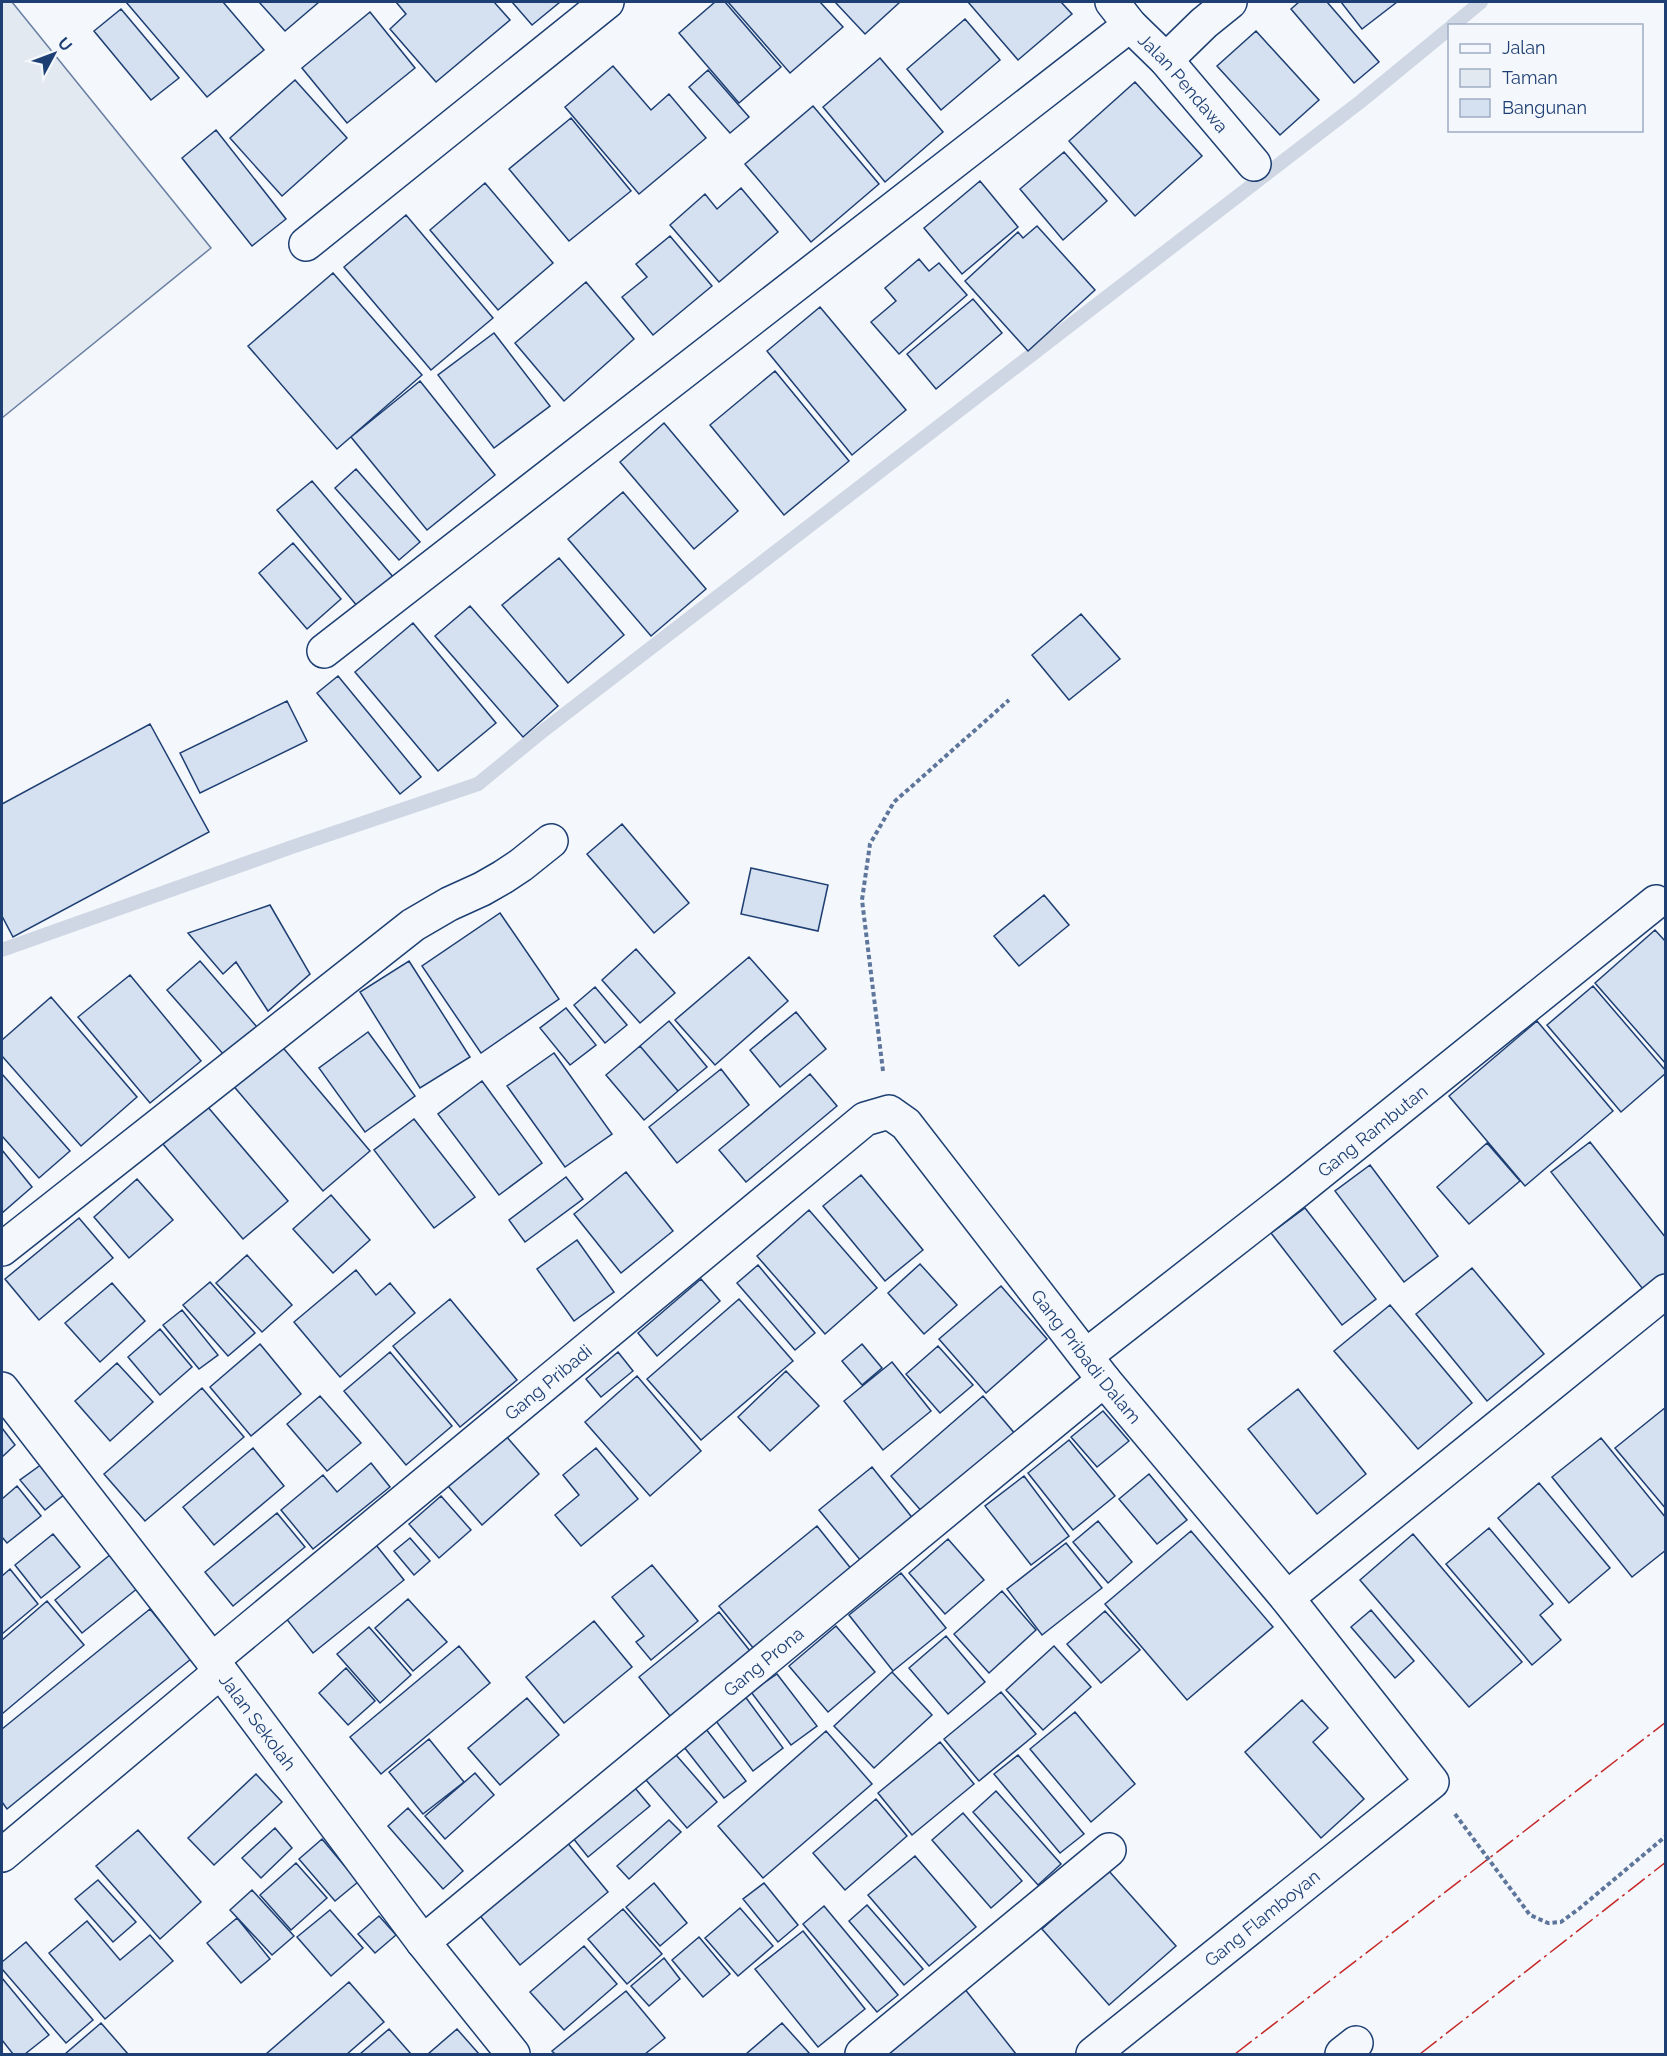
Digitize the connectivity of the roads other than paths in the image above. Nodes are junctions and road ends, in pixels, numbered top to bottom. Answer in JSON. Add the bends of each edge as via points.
{"nodes":[{"id":1,"x":607,"y":2,"type":"edge"},
{"id":2,"x":1230,"y":2,"type":"edge"},
{"id":3,"x":1121,"y":13,"type":"edge"},
{"id":4,"x":1166,"y":60,"type":"junction"},
{"id":5,"x":1254,"y":164,"type":"dead end"},
{"id":6,"x":306,"y":244,"type":"dead end"},
{"id":7,"x":324,"y":651,"type":"dead end"},
{"id":8,"x":551,"y":841,"type":"dead end"},
{"id":9,"x":1656,"y":902,"type":"dead end"},
{"id":10,"x":889,"y":1112,"type":"joint"},
{"id":11,"x":2,"y":1249,"type":"edge"},
{"id":12,"x":1665,"y":1291,"type":"edge"},
{"id":13,"x":1095,"y":1368,"type":"junction"},
{"id":14,"x":2,"y":1389,"type":"edge"},
{"id":15,"x":1287,"y":1598,"type":"junction"},
{"id":16,"x":216,"y":1666,"type":"junction"},
{"id":17,"x":1432,"y":1782,"type":"joint"},
{"id":18,"x":1109,"y":1850,"type":"dead end"},
{"id":19,"x":2,"y":1855,"type":"edge"},
{"id":20,"x":423,"y":1942,"type":"junction"},
{"id":21,"x":503,"y":2051,"type":"edge"},
{"id":22,"x":862,"y":2055,"type":"edge"},
{"id":23,"x":1093,"y":2055,"type":"edge"}],
"edges":[{"from":1,"to":6,"type":"street"},
{"from":2,"to":4,"type":"street"},
{"from":3,"to":4,"type":"street","name":"Jalan Pendawa"},
{"from":3,"to":7,"type":"street"},
{"from":4,"to":5,"type":"street","name":"Jalan Pendawa"},
{"from":8,"to":11,"type":"street","via":[[503,877],[413,925]]},
{"from":9,"to":13,"type":"street","name":"Gang Rambutan","via":[[1306,1184]]},
{"from":10,"to":13,"type":"street","name":"Gang Pribadi Dalam","via":[[906,1124]]},
{"from":10,"to":16,"type":"street","name":"Gang Pribadi","via":[[865,1119]]},
{"from":12,"to":15,"type":"street"},
{"from":13,"to":15,"type":"street","name":"Gang Pribadi Dalam"},
{"from":13,"to":20,"type":"street","name":"Gang Prona"},
{"from":14,"to":16,"type":"street","name":"Jalan Sekolah"},
{"from":15,"to":17,"type":"street","name":"Gang Pribadi Dalam"},
{"from":16,"to":19,"type":"street","name":"Gang Pribadi"},
{"from":16,"to":20,"type":"street","name":"Jalan Sekolah"},
{"from":17,"to":23,"type":"street","name":"Gang Flamboyan"},
{"from":18,"to":22,"type":"street"},
{"from":20,"to":21,"type":"street","name":"Jalan Sekolah"}]}
